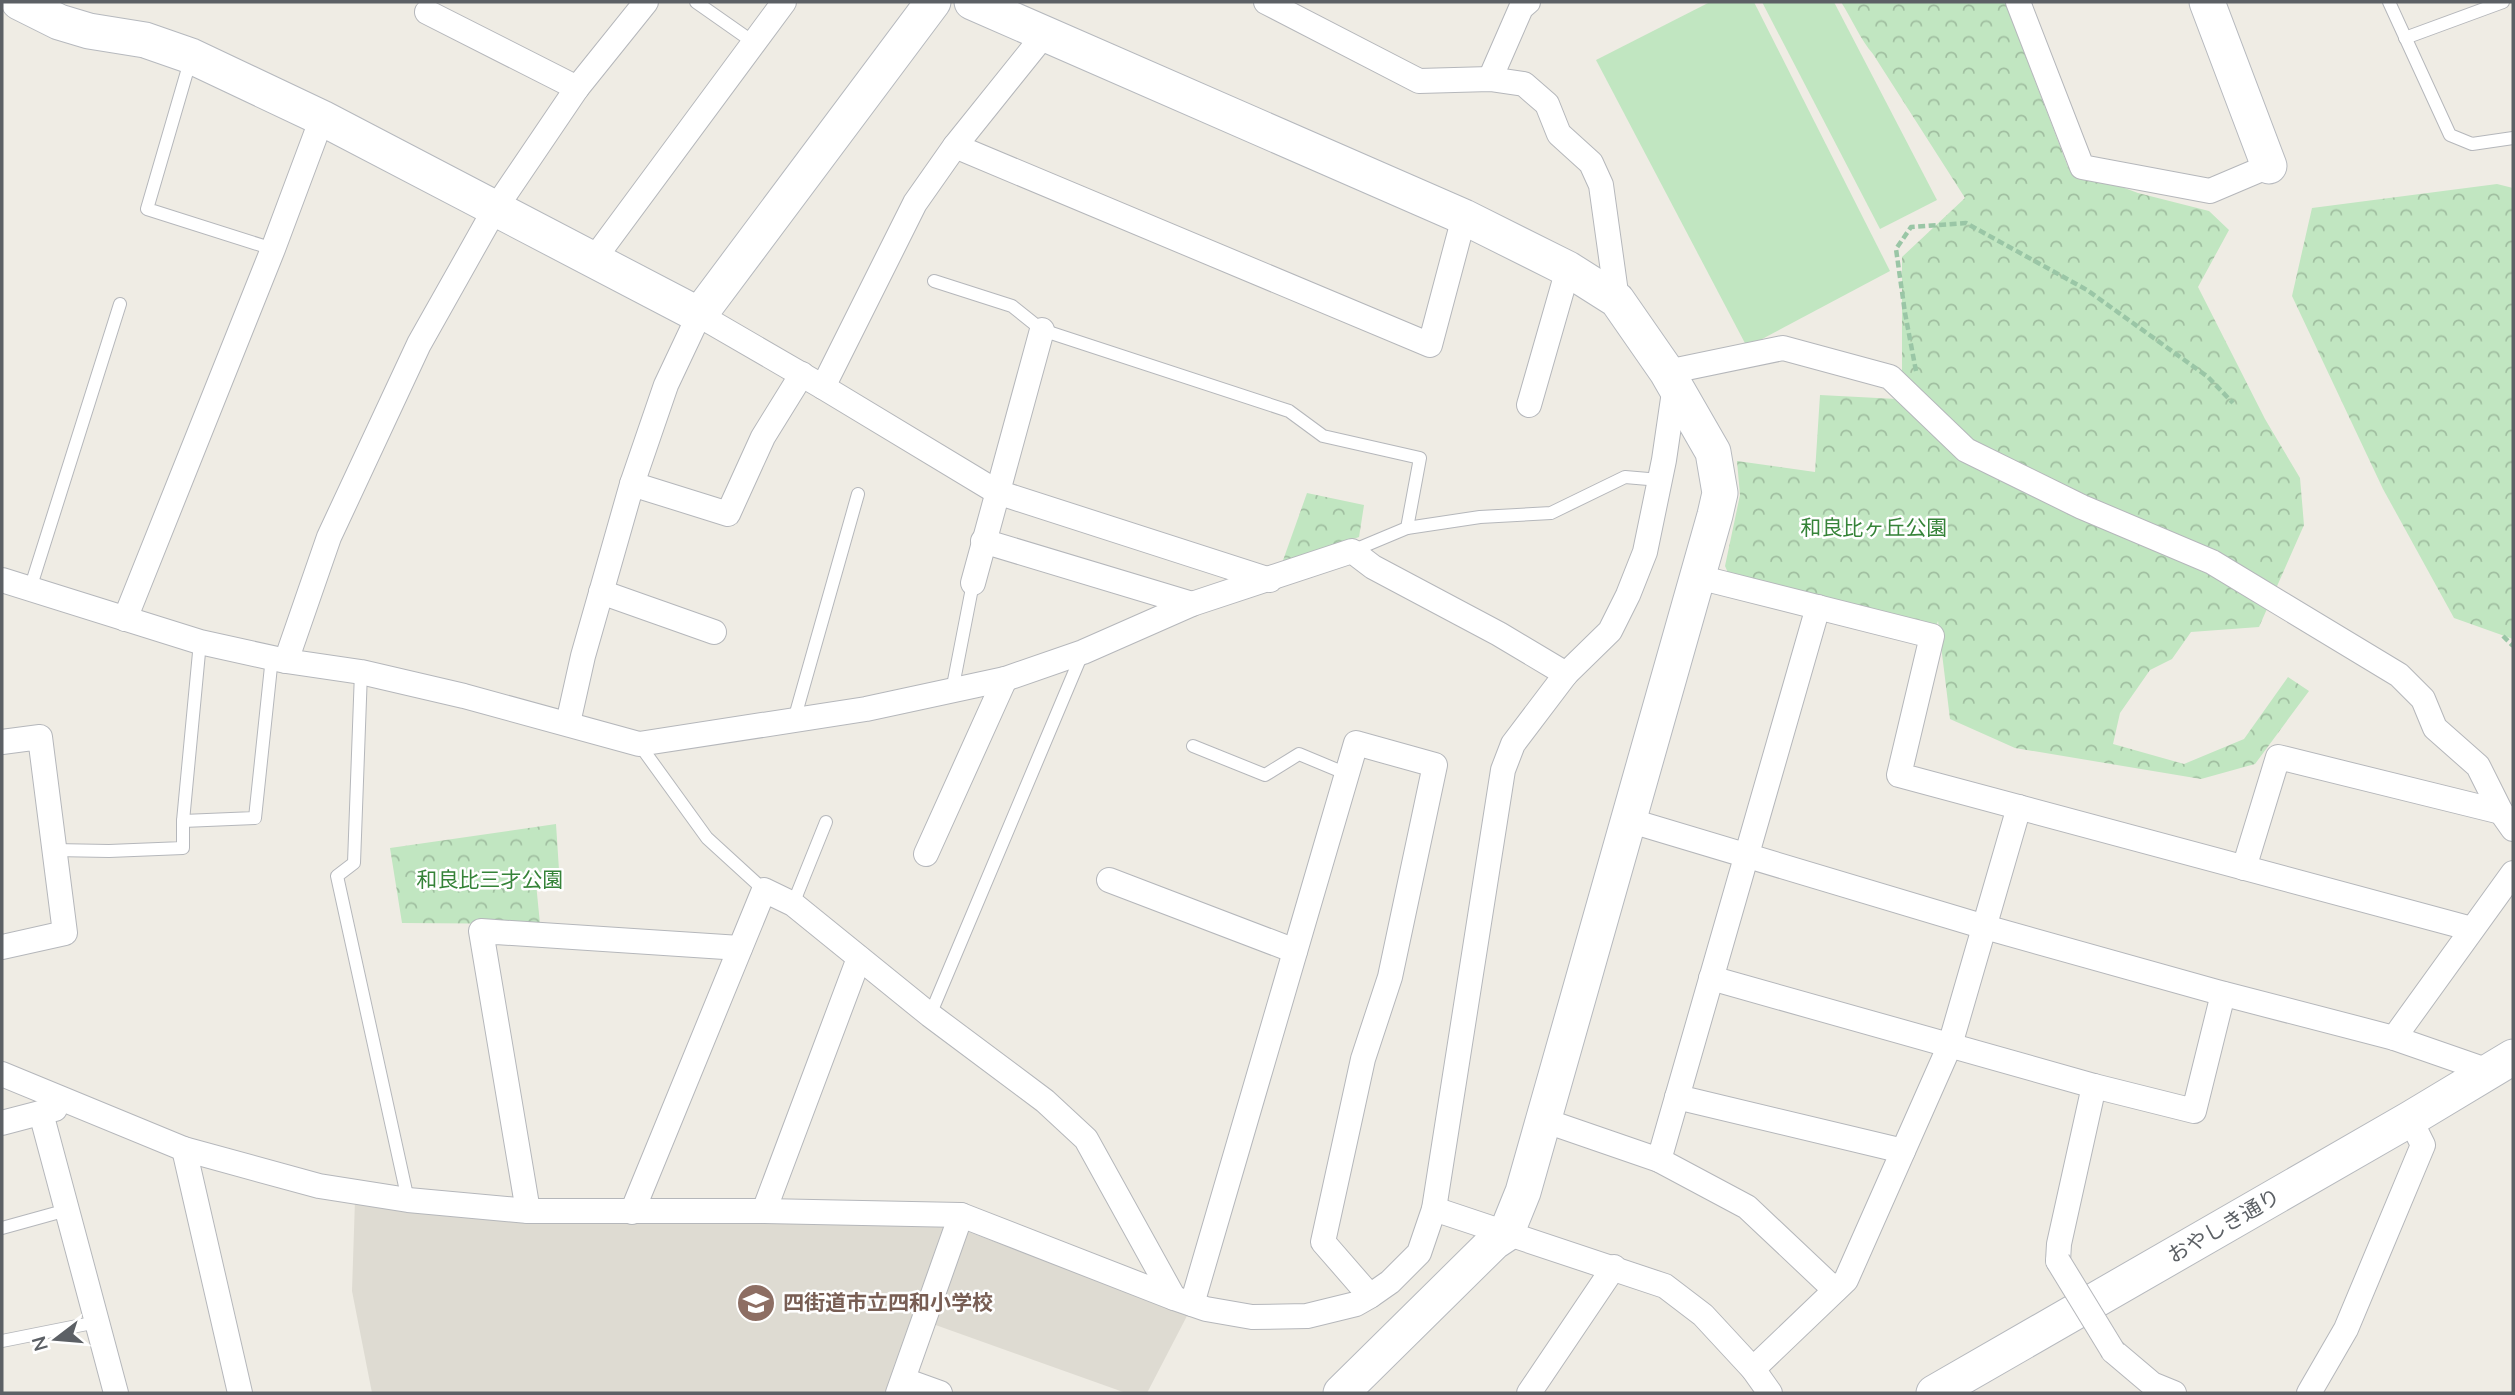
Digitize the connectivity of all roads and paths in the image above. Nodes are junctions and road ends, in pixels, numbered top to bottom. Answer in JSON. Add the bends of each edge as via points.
{"nodes":[{"id":1,"x":19,"y":2,"type":"edge"},
{"id":2,"x":646,"y":2,"type":"edge"},
{"id":3,"x":696,"y":2,"type":"edge"},
{"id":4,"x":785,"y":2,"type":"edge"},
{"id":5,"x":933,"y":2,"type":"edge"},
{"id":6,"x":972,"y":2,"type":"edge"},
{"id":7,"x":1528,"y":2,"type":"edge"},
{"id":8,"x":2018,"y":2,"type":"edge"},
{"id":9,"x":2207,"y":2,"type":"edge"},
{"id":10,"x":2389,"y":2,"type":"edge"},
{"id":11,"x":2503,"y":2,"type":"edge"},
{"id":12,"x":1282,"y":5,"type":"edge"},
{"id":13,"x":428,"y":12,"type":"dead end"},
{"id":14,"x":1044,"y":35,"type":"junction"},
{"id":15,"x":2406,"y":38,"type":"junction"},
{"id":16,"x":753,"y":42,"type":"junction"},
{"id":17,"x":191,"y":56,"type":"junction"},
{"id":18,"x":1490,"y":79,"type":"junction"},
{"id":19,"x":577,"y":88,"type":"junction"},
{"id":20,"x":322,"y":118,"type":"junction"},
{"id":21,"x":2513,"y":138,"type":"edge"},
{"id":22,"x":955,"y":146,"type":"junction"},
{"id":23,"x":2269,"y":166,"type":"joint"},
{"id":24,"x":495,"y":209,"type":"junction"},
{"id":25,"x":1464,"y":218,"type":"junction"},
{"id":26,"x":273,"y":249,"type":"junction"},
{"id":27,"x":594,"y":259,"type":"junction"},
{"id":28,"x":1568,"y":269,"type":"junction"},
{"id":29,"x":934,"y":281,"type":"dead end"},
{"id":30,"x":1617,"y":300,"type":"junction"},
{"id":31,"x":120,"y":304,"type":"dead end"},
{"id":32,"x":699,"y":315,"type":"junction"},
{"id":33,"x":1042,"y":331,"type":"junction"},
{"id":34,"x":1671,"y":378,"type":"junction"},
{"id":35,"x":813,"y":381,"type":"junction"},
{"id":36,"x":2232,"y":403,"type":"dead end"},
{"id":37,"x":1529,"y":405,"type":"dead end"},
{"id":38,"x":1924,"y":410,"type":"junction"},
{"id":39,"x":1660,"y":480,"type":"junction"},
{"id":40,"x":632,"y":484,"type":"junction"},
{"id":41,"x":997,"y":492,"type":"junction"},
{"id":42,"x":858,"y":494,"type":"dead end"},
{"id":43,"x":1407,"y":528,"type":"junction"},
{"id":44,"x":983,"y":541,"type":"junction"},
{"id":45,"x":1352,"y":551,"type":"junction"},
{"id":46,"x":1698,"y":577,"type":"junction"},
{"id":47,"x":2,"y":580,"type":"edge"},
{"id":48,"x":1270,"y":580,"type":"junction"},
{"id":49,"x":973,"y":583,"type":"joint"},
{"id":50,"x":30,"y":589,"type":"junction"},
{"id":51,"x":601,"y":592,"type":"junction"},
{"id":52,"x":1192,"y":604,"type":"junction"},
{"id":53,"x":1818,"y":607,"type":"junction"},
{"id":54,"x":125,"y":619,"type":"junction"},
{"id":55,"x":714,"y":632,"type":"dead end"},
{"id":56,"x":2503,"y":636,"type":"dead end"},
{"id":57,"x":200,"y":642,"type":"junction"},
{"id":58,"x":2513,"y":646,"type":"edge"},
{"id":59,"x":1083,"y":653,"type":"junction"},
{"id":60,"x":279,"y":659,"type":"junction"},
{"id":61,"x":361,"y":672,"type":"junction"},
{"id":62,"x":1566,"y":674,"type":"junction"},
{"id":63,"x":1004,"y":679,"type":"junction"},
{"id":64,"x":952,"y":691,"type":"junction"},
{"id":65,"x":794,"y":720,"type":"junction"},
{"id":66,"x":568,"y":723,"type":"junction"},
{"id":67,"x":2,"y":742,"type":"edge"},
{"id":68,"x":639,"y":744,"type":"junction"},
{"id":69,"x":1192,"y":746,"type":"dead end"},
{"id":70,"x":1347,"y":774,"type":"junction"},
{"id":71,"x":2019,"y":807,"type":"junction"},
{"id":72,"x":1628,"y":820,"type":"junction"},
{"id":73,"x":2507,"y":820,"type":"edge"},
{"id":74,"x":183,"y":821,"type":"junction"},
{"id":75,"x":826,"y":822,"type":"dead end"},
{"id":76,"x":54,"y":850,"type":"junction"},
{"id":77,"x":926,"y":854,"type":"dead end"},
{"id":78,"x":1746,"y":855,"type":"junction"},
{"id":79,"x":2244,"y":868,"type":"junction"},
{"id":80,"x":2513,"y":873,"type":"edge"},
{"id":81,"x":1109,"y":880,"type":"dead end"},
{"id":82,"x":764,"y":890,"type":"junction"},
{"id":83,"x":793,"y":904,"type":"junction"},
{"id":84,"x":1985,"y":927,"type":"junction"},
{"id":85,"x":2472,"y":929,"type":"junction"},
{"id":86,"x":2,"y":947,"type":"edge"},
{"id":87,"x":740,"y":948,"type":"junction"},
{"id":88,"x":1295,"y":951,"type":"junction"},
{"id":89,"x":859,"y":958,"type":"junction"},
{"id":90,"x":1711,"y":978,"type":"junction"},
{"id":91,"x":2223,"y":994,"type":"junction"},
{"id":92,"x":930,"y":1015,"type":"junction"},
{"id":93,"x":2394,"y":1038,"type":"junction"},
{"id":94,"x":1950,"y":1045,"type":"junction"},
{"id":95,"x":2501,"y":1064,"type":"edge"},
{"id":96,"x":2,"y":1074,"type":"edge"},
{"id":97,"x":2094,"y":1086,"type":"junction"},
{"id":98,"x":1677,"y":1097,"type":"junction"},
{"id":99,"x":76,"y":1105,"type":"junction"},
{"id":100,"x":41,"y":1113,"type":"junction"},
{"id":101,"x":2410,"y":1119,"type":"junction"},
{"id":102,"x":1543,"y":1121,"type":"junction"},
{"id":103,"x":2,"y":1122,"type":"edge"},
{"id":104,"x":184,"y":1149,"type":"junction"},
{"id":105,"x":1903,"y":1151,"type":"junction"},
{"id":106,"x":1659,"y":1160,"type":"junction"},
{"id":107,"x":408,"y":1200,"type":"junction"},
{"id":108,"x":1434,"y":1209,"type":"junction"},
{"id":109,"x":67,"y":1210,"type":"junction"},
{"id":110,"x":528,"y":1211,"type":"junction"},
{"id":111,"x":764,"y":1211,"type":"junction"},
{"id":112,"x":632,"y":1212,"type":"junction"},
{"id":113,"x":961,"y":1215,"type":"junction"},
{"id":114,"x":2,"y":1228,"type":"edge"},
{"id":115,"x":1506,"y":1234,"type":"junction"},
{"id":116,"x":1614,"y":1268,"type":"junction"},
{"id":117,"x":1835,"y":1290,"type":"junction"},
{"id":118,"x":1370,"y":1296,"type":"junction"},
{"id":119,"x":1183,"y":1301,"type":"junction"},
{"id":120,"x":97,"y":1322,"type":"junction"},
{"id":121,"x":2,"y":1341,"type":"edge"},
{"id":122,"x":1753,"y":1369,"type":"junction"},
{"id":123,"x":901,"y":1387,"type":"edge"},
{"id":124,"x":1356,"y":1388,"type":"edge"},
{"id":125,"x":116,"y":1393,"type":"edge"},
{"id":126,"x":240,"y":1393,"type":"edge"},
{"id":127,"x":940,"y":1393,"type":"edge"},
{"id":128,"x":1529,"y":1393,"type":"edge"},
{"id":129,"x":1770,"y":1393,"type":"edge"},
{"id":130,"x":1934,"y":1393,"type":"edge"},
{"id":131,"x":2174,"y":1393,"type":"edge"},
{"id":132,"x":2309,"y":1393,"type":"edge"}],
"edges":[{"from":1,"to":17,"type":"street","via":[[59,22],[145,40]]},
{"from":2,"to":19,"type":"street"},
{"from":3,"to":16,"type":"lane"},
{"from":4,"to":16,"type":"street"},
{"from":5,"to":32,"type":"street"},
{"from":6,"to":14,"type":"street"},
{"from":7,"to":18,"type":"street","via":[[1521,8]]},
{"from":8,"to":23,"type":"street","via":[[2082,167],[2210,191]]},
{"from":9,"to":23,"type":"street"},
{"from":10,"to":15,"type":"lane"},
{"from":11,"to":15,"type":"lane"},
{"from":12,"to":18,"type":"street","via":[[1419,81]]},
{"from":13,"to":19,"type":"street"},
{"from":14,"to":22,"type":"street"},
{"from":14,"to":25,"type":"street"},
{"from":15,"to":21,"type":"lane","via":[[2450,135],[2472,144]]},
{"from":16,"to":27,"type":"street"},
{"from":17,"to":20,"type":"street"},
{"from":17,"to":26,"type":"lane","via":[[146,209]]},
{"from":18,"to":30,"type":"street","via":[[1524,83],[1547,104],[1559,134],[1591,163],[1601,186]]},
{"from":19,"to":24,"type":"street"},
{"from":20,"to":24,"type":"street"},
{"from":20,"to":26,"type":"street"},
{"from":22,"to":25,"type":"street","via":[[1430,345]]},
{"from":22,"to":35,"type":"street","via":[[915,203]]},
{"from":24,"to":27,"type":"street"},
{"from":24,"to":60,"type":"street","via":[[419,344],[375,434]]},
{"from":25,"to":28,"type":"street"},
{"from":26,"to":54,"type":"street"},
{"from":27,"to":32,"type":"street"},
{"from":28,"to":30,"type":"street"},
{"from":28,"to":37,"type":"street"},
{"from":29,"to":33,"type":"lane","via":[[1012,306]]},
{"from":30,"to":34,"type":"street"},
{"from":31,"to":50,"type":"lane"},
{"from":32,"to":35,"type":"street"},
{"from":32,"to":40,"type":"street","via":[[666,385]]},
{"from":33,"to":41,"type":"street"},
{"from":33,"to":43,"type":"lane","via":[[1289,411],[1323,436],[1420,458]]},
{"from":34,"to":38,"type":"street","via":[[1783,348],[1890,377]]},
{"from":34,"to":39,"type":"street"},
{"from":34,"to":46,"type":"street","via":[[1713,452],[1719,477],[1720,493]]},
{"from":35,"to":40,"type":"street","via":[[763,437],[728,514]]},
{"from":35,"to":41,"type":"street"},
{"from":36,"to":38,"type":"path","via":[[2208,377],[2087,290],[1966,223],[1911,227],[1896,249]]},
{"from":38,"to":73,"type":"street","via":[[1966,450],[2082,507],[2212,562],[2399,675],[2423,699],[2435,727],[2477,766]]},
{"from":39,"to":43,"type":"lane","via":[[1625,477],[1551,513]]},
{"from":39,"to":62,"type":"street","via":[[1645,552],[1628,595],[1610,631]]},
{"from":40,"to":51,"type":"street"},
{"from":41,"to":44,"type":"street"},
{"from":41,"to":48,"type":"street"},
{"from":42,"to":65,"type":"lane"},
{"from":43,"to":45,"type":"lane"},
{"from":44,"to":49,"type":"street"},
{"from":44,"to":52,"type":"street"},
{"from":45,"to":48,"type":"street"},
{"from":45,"to":62,"type":"street"},
{"from":46,"to":53,"type":"street"},
{"from":46,"to":72,"type":"street"},
{"from":47,"to":50,"type":"street"},
{"from":48,"to":52,"type":"street"},
{"from":49,"to":64,"type":"lane"},
{"from":50,"to":54,"type":"street"},
{"from":51,"to":55,"type":"street"},
{"from":51,"to":66,"type":"street"},
{"from":52,"to":59,"type":"street"},
{"from":53,"to":71,"type":"street","via":[[1932,636],[1899,775]]},
{"from":53,"to":78,"type":"street"},
{"from":54,"to":57,"type":"street"},
{"from":56,"to":58,"type":"path"},
{"from":57,"to":60,"type":"street"},
{"from":57,"to":74,"type":"lane"},
{"from":59,"to":63,"type":"street"},
{"from":59,"to":92,"type":"lane"},
{"from":60,"to":61,"type":"street"},
{"from":60,"to":74,"type":"lane","via":[[255,818]]},
{"from":61,"to":66,"type":"street"},
{"from":61,"to":107,"type":"lane","via":[[355,863],[337,876]]},
{"from":62,"to":108,"type":"street","via":[[1513,744],[1503,770]]},
{"from":63,"to":64,"type":"street"},
{"from":63,"to":77,"type":"street"},
{"from":64,"to":65,"type":"street"},
{"from":65,"to":68,"type":"street"},
{"from":66,"to":68,"type":"street"},
{"from":67,"to":76,"type":"street","via":[[40,737]]},
{"from":68,"to":82,"type":"lane","via":[[707,838]]},
{"from":69,"to":70,"type":"lane","via":[[1265,775],[1299,754]]},
{"from":70,"to":88,"type":"street"},
{"from":70,"to":118,"type":"street","via":[[1356,743],[1435,765],[1390,977],[1363,1059],[1323,1242]]},
{"from":71,"to":79,"type":"street"},
{"from":71,"to":84,"type":"street"},
{"from":72,"to":78,"type":"street"},
{"from":72,"to":102,"type":"street"},
{"from":73,"to":79,"type":"street","via":[[2278,757]]},
{"from":74,"to":76,"type":"lane","via":[[183,848]]},
{"from":75,"to":83,"type":"lane"},
{"from":76,"to":86,"type":"street","via":[[65,933]]},
{"from":78,"to":84,"type":"street"},
{"from":78,"to":90,"type":"street"},
{"from":79,"to":85,"type":"street"},
{"from":80,"to":85,"type":"street"},
{"from":81,"to":88,"type":"street"},
{"from":82,"to":83,"type":"street"},
{"from":82,"to":87,"type":"street"},
{"from":83,"to":89,"type":"street"},
{"from":84,"to":91,"type":"street"},
{"from":84,"to":94,"type":"street"},
{"from":85,"to":93,"type":"street"},
{"from":87,"to":110,"type":"street","via":[[481,931]]},
{"from":87,"to":112,"type":"street"},
{"from":88,"to":119,"type":"street"},
{"from":89,"to":92,"type":"street"},
{"from":89,"to":111,"type":"street"},
{"from":90,"to":94,"type":"street"},
{"from":90,"to":98,"type":"street"},
{"from":91,"to":93,"type":"street"},
{"from":91,"to":97,"type":"street","via":[[2194,1111]]},
{"from":92,"to":119,"type":"street","via":[[1045,1101],[1086,1139]]},
{"from":93,"to":95,"type":"street"},
{"from":94,"to":97,"type":"street"},
{"from":94,"to":105,"type":"street"},
{"from":95,"to":101,"type":"street","name":"おやしき通り"},
{"from":96,"to":99,"type":"street"},
{"from":97,"to":131,"type":"street","bridge":true,"via":[[2058,1261],[2113,1351],[2152,1384]]},
{"from":98,"to":105,"type":"street"},
{"from":98,"to":106,"type":"street"},
{"from":99,"to":100,"type":"street"},
{"from":99,"to":104,"type":"street"},
{"from":100,"to":103,"type":"street"},
{"from":100,"to":109,"type":"street"},
{"from":101,"to":130,"type":"street","name":"おやしき通り"},
{"from":101,"to":132,"type":"street","via":[[2423,1145],[2346,1329]]},
{"from":102,"to":106,"type":"street"},
{"from":102,"to":115,"type":"street"},
{"from":104,"to":107,"type":"street","via":[[319,1186]]},
{"from":104,"to":126,"type":"street"},
{"from":105,"to":117,"type":"street","via":[[1846,1280]]},
{"from":106,"to":117,"type":"street","via":[[1747,1208]]},
{"from":107,"to":110,"type":"street"},
{"from":108,"to":115,"type":"street"},
{"from":108,"to":118,"type":"street","via":[[1419,1253]]},
{"from":109,"to":114,"type":"lane"},
{"from":109,"to":120,"type":"street"},
{"from":110,"to":112,"type":"street"},
{"from":111,"to":112,"type":"street"},
{"from":111,"to":113,"type":"street"},
{"from":113,"to":119,"type":"street"},
{"from":113,"to":123,"type":"street"},
{"from":115,"to":116,"type":"street"},
{"from":115,"to":124,"type":"street"},
{"from":116,"to":122,"type":"street","via":[[1665,1286],[1703,1315]]},
{"from":116,"to":128,"type":"street"},
{"from":117,"to":122,"type":"street"},
{"from":118,"to":119,"type":"street","via":[[1307,1317],[1252,1318]]},
{"from":120,"to":121,"type":"lane"},
{"from":120,"to":125,"type":"street"},
{"from":122,"to":129,"type":"street"},
{"from":123,"to":127,"type":"street"}]}
